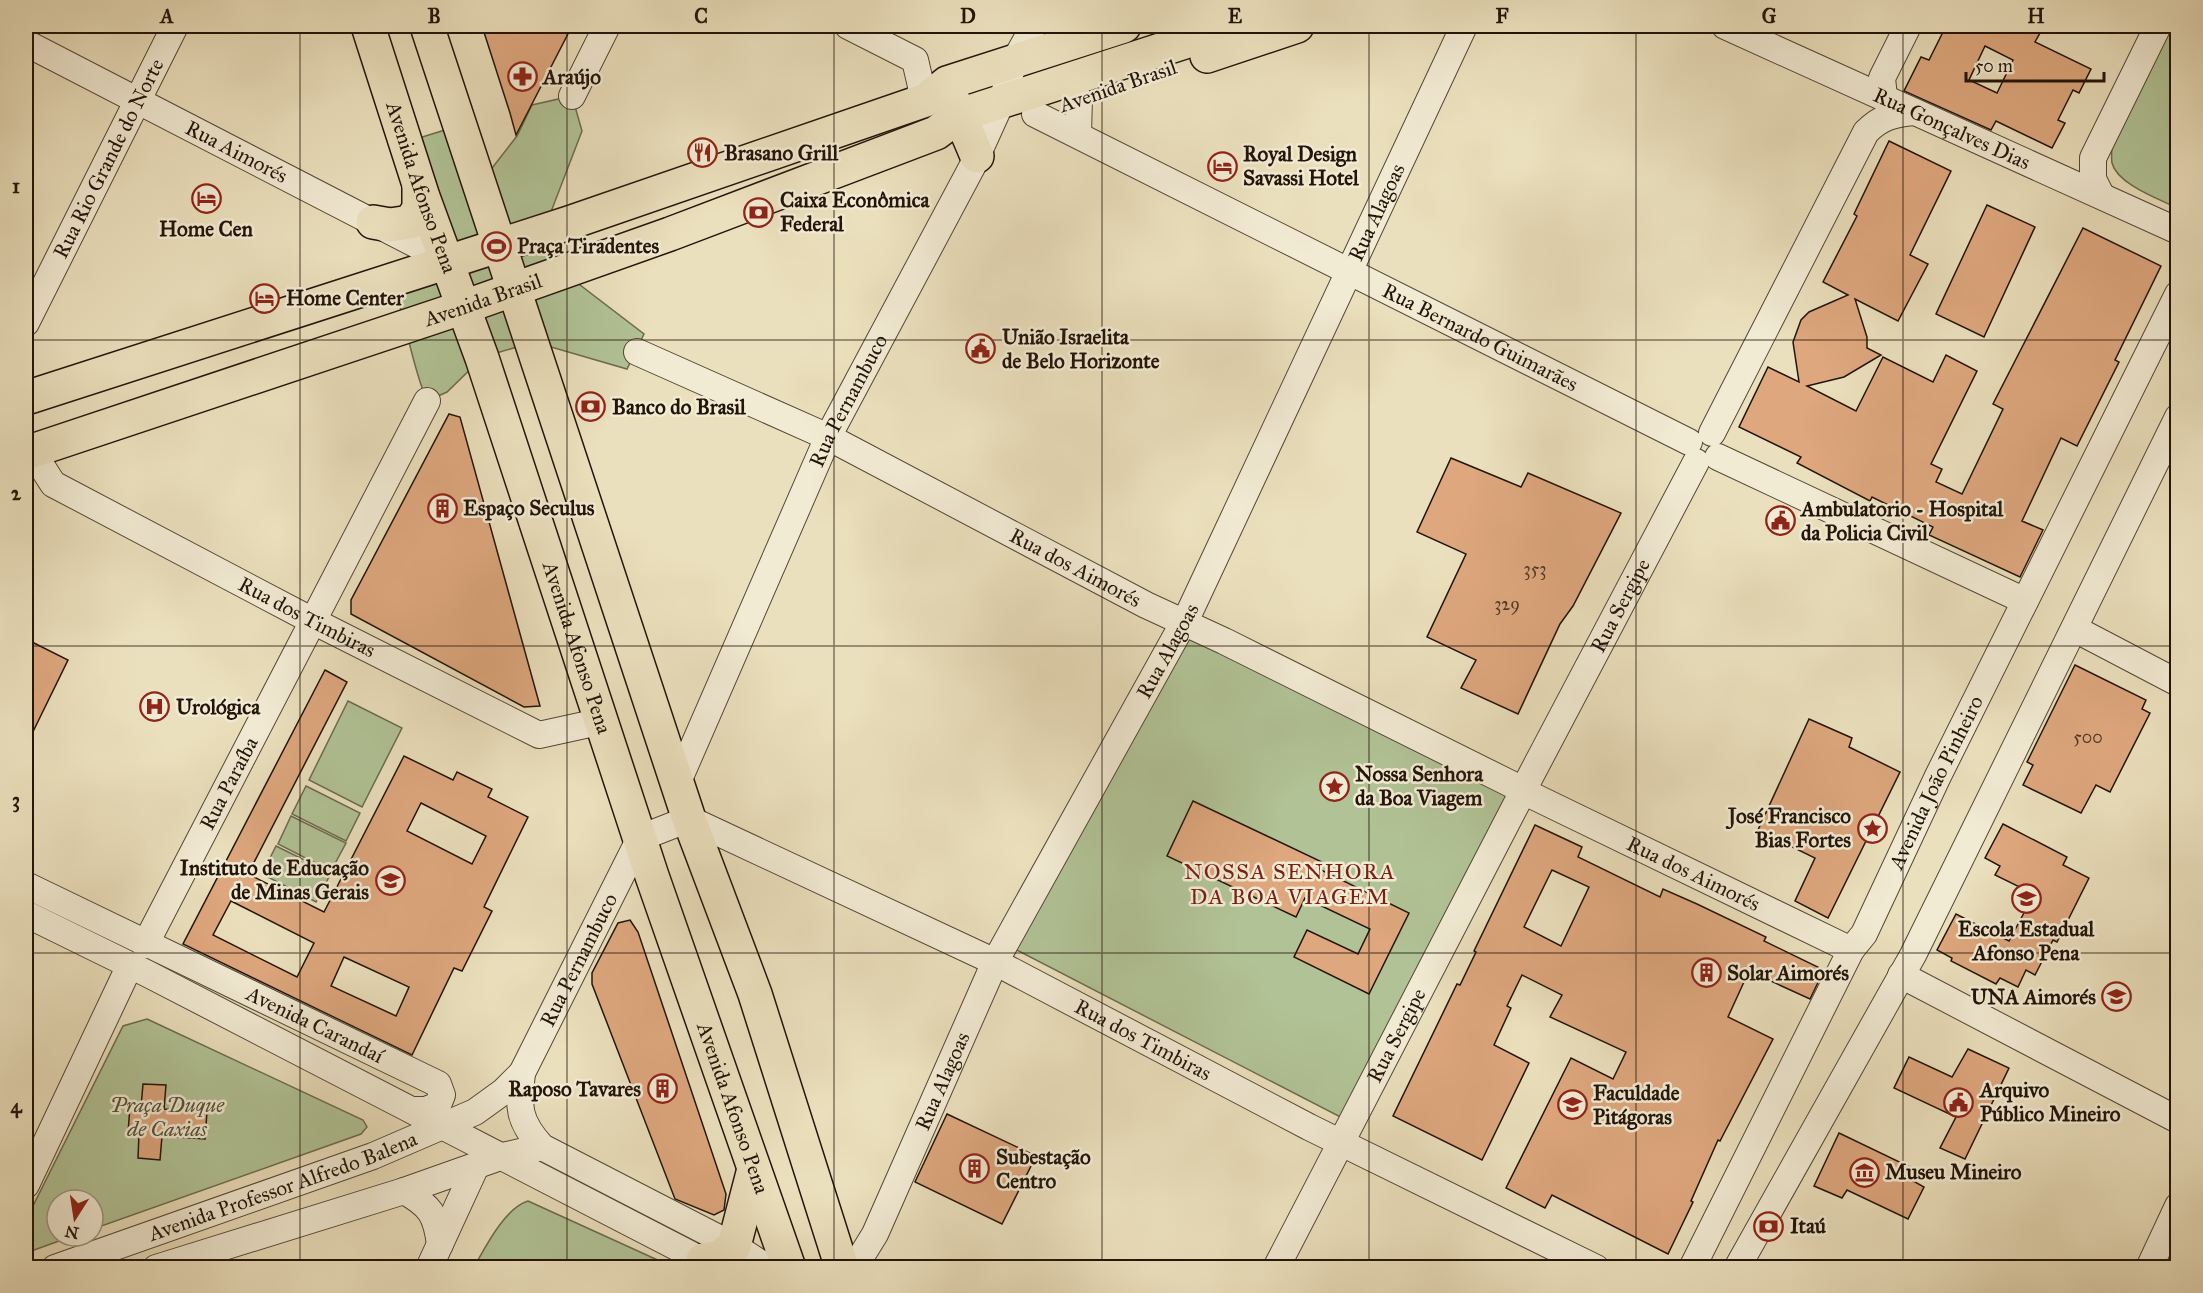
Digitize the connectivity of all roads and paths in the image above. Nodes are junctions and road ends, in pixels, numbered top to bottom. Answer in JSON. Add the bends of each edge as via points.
{"nodes":[{"id":1,"x":174,"y":26,"type":"edge"},
{"id":2,"x":368,"y":26,"type":"edge"},
{"id":3,"x":428,"y":26,"type":"edge"},
{"id":4,"x":607,"y":26,"type":"edge"},
{"id":5,"x":848,"y":26,"type":"edge"},
{"id":6,"x":1034,"y":26,"type":"edge"},
{"id":7,"x":1124,"y":26,"type":"edge"},
{"id":8,"x":1181,"y":26,"type":"edge"},
{"id":9,"x":1234,"y":26,"type":"edge"},
{"id":10,"x":1297,"y":26,"type":"edge"},
{"id":11,"x":1464,"y":26,"type":"edge"},
{"id":12,"x":1725,"y":26,"type":"edge"},
{"id":13,"x":1908,"y":26,"type":"edge"},
{"id":14,"x":2158,"y":26,"type":"edge"},
{"id":15,"x":26,"y":43,"type":"edge"},
{"id":16,"x":1853,"y":82,"type":"junction"},
{"id":17,"x":572,"y":96,"type":"dead end"},
{"id":18,"x":1884,"y":97,"type":"junction"},
{"id":19,"x":1079,"y":99,"type":"junction"},
{"id":20,"x":137,"y":100,"type":"junction"},
{"id":21,"x":969,"y":110,"type":"junction"},
{"id":22,"x":1914,"y":112,"type":"junction"},
{"id":23,"x":1035,"y":114,"type":"junction"},
{"id":24,"x":1866,"y":132,"type":"junction"},
{"id":25,"x":1078,"y":133,"type":"junction"},
{"id":26,"x":419,"y":186,"type":"junction"},
{"id":27,"x":2101,"y":195,"type":"junction"},
{"id":28,"x":373,"y":222,"type":"junction"},
{"id":29,"x":2178,"y":231,"type":"edge"},
{"id":30,"x":500,"y":245,"type":"junction"},
{"id":31,"x":448,"y":261,"type":"junction"},
{"id":32,"x":1349,"y":270,"type":"junction"},
{"id":33,"x":516,"y":287,"type":"junction"},
{"id":34,"x":2178,"y":294,"type":"edge"},
{"id":35,"x":464,"y":307,"type":"junction"},
{"id":36,"x":26,"y":323,"type":"edge"},
{"id":37,"x":637,"y":352,"type":"dead end"},
{"id":38,"x":26,"y":398,"type":"edge"},
{"id":39,"x":427,"y":401,"type":"dead end"},
{"id":40,"x":2178,"y":417,"type":"edge"},
{"id":41,"x":828,"y":437,"type":"junction"},
{"id":42,"x":1704,"y":448,"type":"junction"},
{"id":43,"x":29,"y":452,"type":"edge"},
{"id":44,"x":2025,"y":601,"type":"junction"},
{"id":45,"x":311,"y":621,"type":"junction"},
{"id":46,"x":1184,"y":622,"type":"junction"},
{"id":47,"x":2075,"y":629,"type":"junction"},
{"id":48,"x":2178,"y":683,"type":"edge"},
{"id":49,"x":603,"y":722,"type":"junction"},
{"id":50,"x":677,"y":784,"type":"junction"},
{"id":51,"x":1524,"y":791,"type":"junction"},
{"id":52,"x":689,"y":819,"type":"junction"},
{"id":53,"x":640,"y":838,"type":"junction"},
{"id":54,"x":26,"y":885,"type":"edge"},
{"id":55,"x":26,"y":914,"type":"edge"},
{"id":56,"x":141,"y":934,"type":"junction"},
{"id":57,"x":1851,"y":950,"type":"junction"},
{"id":58,"x":995,"y":962,"type":"junction"},
{"id":59,"x":132,"y":966,"type":"junction"},
{"id":60,"x":1902,"y":975,"type":"junction"},
{"id":61,"x":522,"y":1073,"type":"junction"},
{"id":62,"x":412,"y":1110,"type":"junction"},
{"id":63,"x":475,"y":1112,"type":"joint"},
{"id":64,"x":2178,"y":1120,"type":"edge"},
{"id":65,"x":442,"y":1127,"type":"junction"},
{"id":66,"x":1341,"y":1144,"type":"junction"},
{"id":67,"x":542,"y":1147,"type":"junction"},
{"id":68,"x":503,"y":1156,"type":"junction"},
{"id":69,"x":476,"y":1166,"type":"junction"},
{"id":70,"x":754,"y":1169,"type":"junction"},
{"id":71,"x":26,"y":1185,"type":"edge"},
{"id":72,"x":404,"y":1191,"type":"junction"},
{"id":73,"x":2178,"y":1206,"type":"edge"},
{"id":74,"x":440,"y":1244,"type":"junction"},
{"id":75,"x":718,"y":1258,"type":"edge"},
{"id":76,"x":55,"y":1268,"type":"edge"},
{"id":77,"x":156,"y":1268,"type":"edge"},
{"id":78,"x":429,"y":1268,"type":"edge"},
{"id":79,"x":768,"y":1268,"type":"edge"},
{"id":80,"x":789,"y":1268,"type":"edge"},
{"id":81,"x":842,"y":1268,"type":"edge"},
{"id":82,"x":854,"y":1268,"type":"edge"},
{"id":83,"x":1276,"y":1268,"type":"edge"},
{"id":84,"x":1596,"y":1268,"type":"edge"},
{"id":85,"x":1692,"y":1268,"type":"edge"},
{"id":86,"x":1737,"y":1268,"type":"edge"},
{"id":87,"x":2149,"y":1268,"type":"edge"}],
"edges":[{"from":1,"to":20,"type":"street","name":"Rua Rio Grande do Norte"},
{"from":2,"to":26,"type":"main road","name":"Avenida Afonso Pena"},
{"from":3,"to":30,"type":"main road"},
{"from":4,"to":17,"type":"street"},
{"from":5,"to":21,"type":"street","via":[[915,60],[921,86]]},
{"from":6,"to":21,"type":"street","name":"Rua Pernambuco"},
{"from":7,"to":21,"type":"main road","name":"Avenida Brasil"},
{"from":8,"to":21,"type":"main road","name":"Avenida Brasil"},
{"from":9,"to":21,"type":"main road","name":"Avenida Brasil"},
{"from":10,"to":19,"type":"main road","name":"Avenida Brasil"},
{"from":11,"to":32,"type":"street","name":"Rua Alagoas"},
{"from":12,"to":16,"type":"street","name":"Rua Gonçalves Dias"},
{"from":13,"to":18,"type":"street","via":[[1882,78]]},
{"from":14,"to":27,"type":"street","via":[[2093,158],[2093,179]]},
{"from":15,"to":20,"type":"street","name":"Rua Aimorés"},
{"from":16,"to":18,"type":"street","name":"Rua Gonçalves Dias"},
{"from":16,"to":24,"type":"street","via":[[1864,102]]},
{"from":18,"to":22,"type":"street","name":"Rua Gonçalves Dias"},
{"from":19,"to":23,"type":"main road","name":"Avenida Brasil"},
{"from":19,"to":25,"type":"street"},
{"from":20,"to":28,"type":"street","name":"Rua Aimorés"},
{"from":20,"to":36,"type":"street","name":"Rua Rio Grande do Norte"},
{"from":21,"to":23,"type":"main road","name":"Avenida Brasil"},
{"from":21,"to":30,"type":"main road","name":"Avenida Brasil"},
{"from":21,"to":33,"type":"main road","name":"Avenida Brasil","via":[[670,234]]},
{"from":21,"to":41,"type":"street","name":"Rua Pernambuco"},
{"from":22,"to":24,"type":"street","name":"Rua Sergipe","via":[[1891,114]]},
{"from":22,"to":27,"type":"street","name":"Rua Gonçalves Dias"},
{"from":23,"to":25,"type":"street","name":"Rua Bernardo Guimarães"},
{"from":24,"to":42,"type":"street","name":"Rua Sergipe"},
{"from":25,"to":32,"type":"street","name":"Rua Bernardo Guimarães"},
{"from":26,"to":28,"type":"main road","via":[[419,209],[410,222]]},
{"from":26,"to":31,"type":"main road","name":"Avenida Afonso Pena"},
{"from":27,"to":29,"type":"street","name":"Rua Gonçalves Dias"},
{"from":28,"to":31,"type":"street","name":"Rua Aimorés"},
{"from":30,"to":31,"type":"main road","name":"Avenida Brasil"},
{"from":30,"to":33,"type":"main road"},
{"from":31,"to":35,"type":"main road","name":"Avenida Afonso Pena"},
{"from":31,"to":38,"type":"main road","name":"Avenida Brasil"},
{"from":32,"to":42,"type":"street","name":"Rua Bernardo Guimarães"},
{"from":32,"to":46,"type":"street","name":"Rua Alagoas"},
{"from":33,"to":35,"type":"main road","name":"Avenida Brasil"},
{"from":33,"to":50,"type":"main road"},
{"from":34,"to":44,"type":"street","name":"Avenida João Pinheiro"},
{"from":35,"to":43,"type":"main road","name":"Avenida Brasil"},
{"from":35,"to":49,"type":"main road","name":"Avenida Afonso Pena"},
{"from":37,"to":41,"type":"street","name":"Rua dos Aimorés"},
{"from":39,"to":45,"type":"street","name":"Rua Paraíba"},
{"from":40,"to":47,"type":"street"},
{"from":41,"to":46,"type":"street","name":"Rua dos Aimorés"},
{"from":41,"to":50,"type":"street","name":"Rua Pernambuco"},
{"from":42,"to":44,"type":"street","name":"Rua Bernardo Guimarães"},
{"from":42,"to":51,"type":"street","name":"Rua Sergipe"},
{"from":43,"to":45,"type":"street","name":"Rua dos Timbiras","via":[[53,484]]},
{"from":44,"to":57,"type":"street","name":"Avenida João Pinheiro","via":[[1864,934]]},
{"from":45,"to":49,"type":"street","name":"Rua dos Timbiras","via":[[539,735]]},
{"from":45,"to":56,"type":"street","name":"Rua Paraíba"},
{"from":46,"to":51,"type":"street","name":"Rua dos Aimorés"},
{"from":46,"to":58,"type":"street","name":"Rua Alagoas"},
{"from":47,"to":48,"type":"street"},
{"from":47,"to":60,"type":"street"},
{"from":49,"to":53,"type":"main road","name":"Avenida Afonso Pena"},
{"from":50,"to":52,"type":"main road"},
{"from":51,"to":57,"type":"street","name":"Rua dos Aimorés"},
{"from":51,"to":66,"type":"street","name":"Rua Sergipe"},
{"from":52,"to":53,"type":"street"},
{"from":52,"to":58,"type":"street","name":"Rua dos Timbiras"},
{"from":52,"to":81,"type":"main road","via":[[755,994]]},
{"from":53,"to":61,"type":"street","name":"Rua Pernambuco"},
{"from":53,"to":70,"type":"main road","name":"Avenida Afonso Pena"},
{"from":54,"to":56,"type":"street","name":"Avenida Carandaí"},
{"from":55,"to":59,"type":"street","name":"Avenida Carandaí"},
{"from":56,"to":59,"type":"street"},
{"from":56,"to":62,"type":"street","name":"Avenida Carandaí","via":[[438,1084],[442,1095],[438,1105]]},
{"from":57,"to":85,"type":"street","name":"Avenida João Pinheiro"},
{"from":58,"to":66,"type":"street","name":"Rua dos Timbiras"},
{"from":58,"to":82,"type":"street","name":"Rua Alagoas","via":[[875,1234]]},
{"from":59,"to":62,"type":"street","name":"Avenida Carandaí"},
{"from":59,"to":71,"type":"street"},
{"from":60,"to":64,"type":"street"},
{"from":60,"to":86,"type":"street"},
{"from":61,"to":63,"type":"street","name":"Rua Pernambuco"},
{"from":61,"to":67,"type":"street","via":[[522,1119]]},
{"from":62,"to":65,"type":"street","name":"Avenida Carandaí"},
{"from":63,"to":65,"type":"street","name":"Avenida Professor Alfredo Balena"},
{"from":65,"to":68,"type":"street","name":"Avenida Carandaí"},
{"from":65,"to":76,"type":"street","name":"Avenida Professor Alfredo Balena","via":[[255,1200]]},
{"from":66,"to":83,"type":"street","name":"Rua Sergipe"},
{"from":66,"to":84,"type":"street","name":"Rua dos Timbiras"},
{"from":67,"to":68,"type":"street","name":"Avenida Professor Alfredo Balena"},
{"from":67,"to":75,"type":"street","name":"Avenida Carandaí"},
{"from":68,"to":69,"type":"street","name":"Avenida Professor Alfredo Balena"},
{"from":68,"to":75,"type":"street","name":"Avenida Carandaí"},
{"from":69,"to":72,"type":"street","name":"Avenida Professor Alfredo Balena"},
{"from":69,"to":74,"type":"street"},
{"from":70,"to":75,"type":"main road"},
{"from":70,"to":80,"type":"main road","name":"Avenida Afonso Pena"},
{"from":72,"to":74,"type":"street","via":[[421,1200],[436,1218]]},
{"from":72,"to":77,"type":"street","name":"Avenida Professor Alfredo Balena"},
{"from":73,"to":87,"type":"street"},
{"from":74,"to":78,"type":"street"},
{"from":75,"to":79,"type":"street","name":"Avenida Carandaí"}]}
